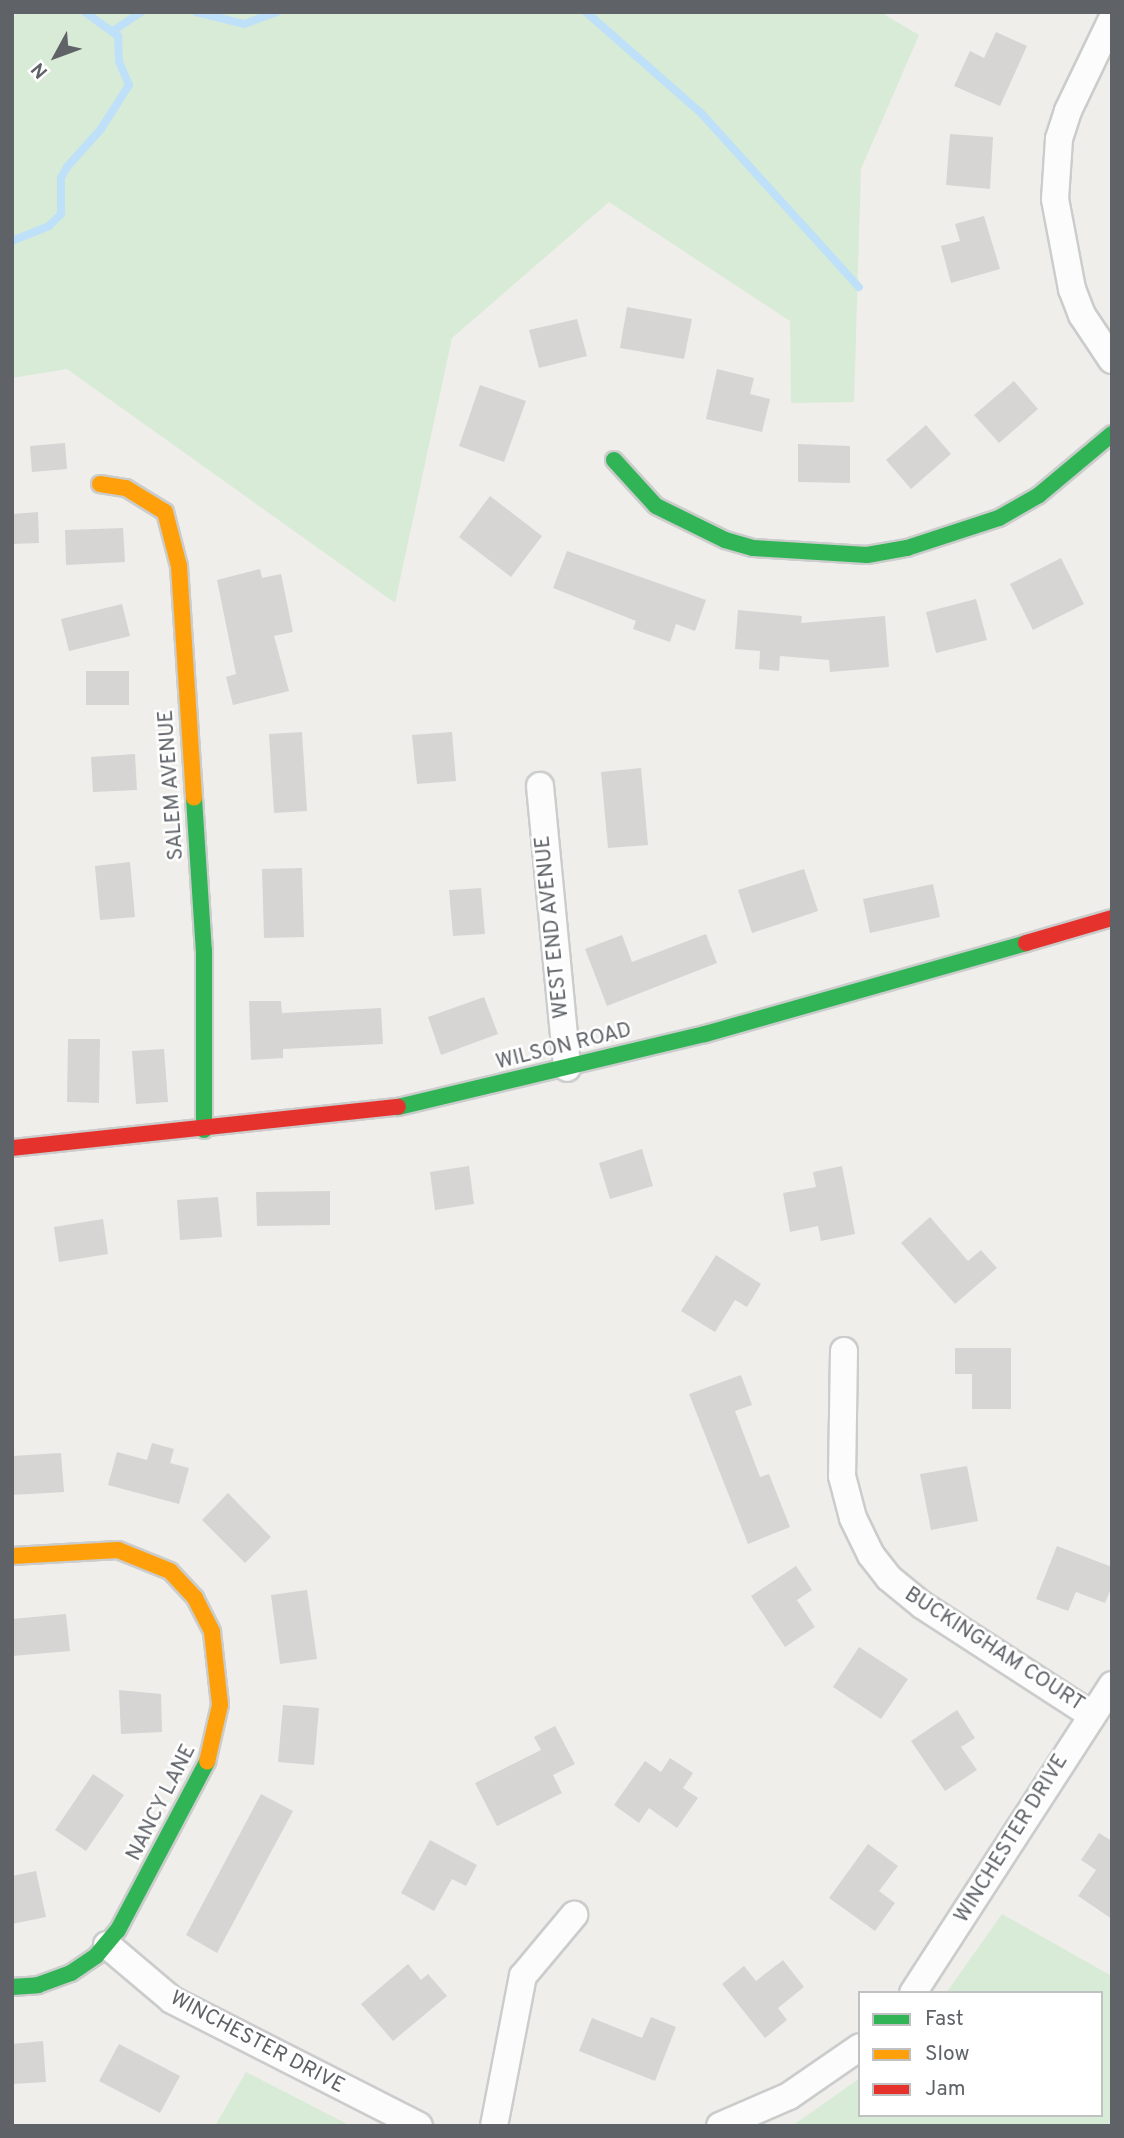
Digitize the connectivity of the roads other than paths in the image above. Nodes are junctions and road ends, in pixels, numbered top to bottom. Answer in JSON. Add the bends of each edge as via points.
{"nodes":[{"id":1,"x":1112,"y":19,"type":"edge"},
{"id":2,"x":1112,"y":360,"type":"edge"},
{"id":3,"x":1112,"y":434,"type":"edge"},
{"id":4,"x":614,"y":460,"type":"dead end"},
{"id":5,"x":100,"y":484,"type":"dead end"},
{"id":6,"x":540,"y":786,"type":"dead end"},
{"id":7,"x":1112,"y":918,"type":"edge"},
{"id":8,"x":567,"y":1068,"type":"junction"},
{"id":9,"x":204,"y":1129,"type":"junction"},
{"id":10,"x":12,"y":1148,"type":"edge"},
{"id":11,"x":844,"y":1351,"type":"dead end"},
{"id":12,"x":12,"y":1556,"type":"edge"},
{"id":13,"x":1112,"y":1685,"type":"edge"},
{"id":14,"x":1090,"y":1714,"type":"junction"},
{"id":15,"x":574,"y":1915,"type":"dead end"},
{"id":16,"x":107,"y":1945,"type":"junction"},
{"id":17,"x":12,"y":1987,"type":"edge"},
{"id":18,"x":914,"y":1991,"type":"edge"},
{"id":19,"x":858,"y":2048,"type":"edge"},
{"id":20,"x":419,"y":2126,"type":"edge"},
{"id":21,"x":494,"y":2126,"type":"edge"},
{"id":22,"x":720,"y":2126,"type":"edge"}],
"edges":[{"from":1,"to":2,"type":"street","via":[[1068,111],[1059,139],[1055,189],[1058,231],[1072,289],[1082,315]]},
{"from":3,"to":4,"type":"street","via":[[1039,495],[999,518],[907,548],[867,555],[753,548],[725,540],[656,506]]},
{"from":5,"to":9,"type":"street","name":"SALEM AVENUE","via":[[126,488],[165,512],[179,566],[204,951]]},
{"from":6,"to":8,"type":"street","name":"WEST END AVENUE"},
{"from":7,"to":8,"type":"street","name":"WILSON ROAD","via":[[705,1034]]},
{"from":8,"to":9,"type":"street","name":"WILSON ROAD","via":[[389,1109]]},
{"from":9,"to":10,"type":"street","name":"WILSON ROAD"},
{"from":11,"to":14,"type":"street","name":"BUCKINGHAM COURT","via":[[842,1476],[853,1518],[871,1555],[922,1605]]},
{"from":12,"to":16,"type":"street","name":"NANCY LANE","via":[[103,1549],[144,1558],[185,1584],[205,1614],[214,1641],[220,1705],[212,1752],[128,1914]]},
{"from":13,"to":14,"type":"street","name":"WINCHESTER DRIVE"},
{"from":14,"to":18,"type":"street","name":"WINCHESTER DRIVE"},
{"from":15,"to":21,"type":"street","via":[[523,1976]]},
{"from":16,"to":17,"type":"street","name":"NANCY LANE","via":[[86,1964],[57,1979]]},
{"from":16,"to":20,"type":"street","name":"WINCHESTER DRIVE","via":[[172,2000]]},
{"from":19,"to":22,"type":"street","via":[[789,2096]]}]}
